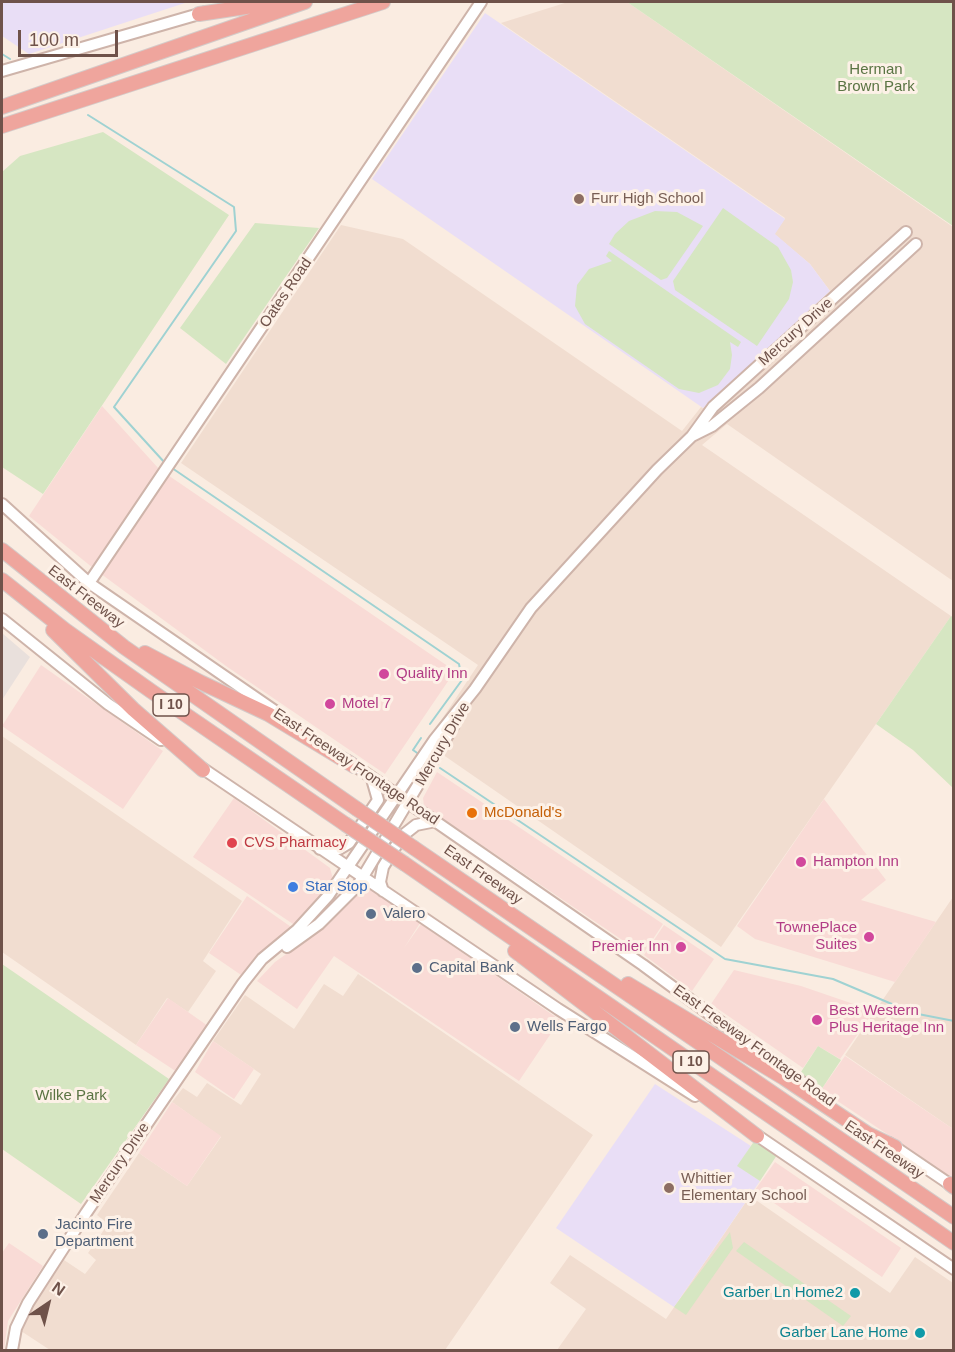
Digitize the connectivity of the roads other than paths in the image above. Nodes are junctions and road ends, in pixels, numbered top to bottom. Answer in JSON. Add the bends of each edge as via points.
{"nodes":[{"id":1,"x":237,"y":2,"type":"edge"},
{"id":2,"x":279,"y":2,"type":"edge"},
{"id":3,"x":305,"y":2,"type":"edge"},
{"id":4,"x":383,"y":2,"type":"edge"},
{"id":5,"x":481,"y":2,"type":"edge"},
{"id":6,"x":199,"y":14,"type":"junction"},
{"id":7,"x":2,"y":71,"type":"edge"},
{"id":8,"x":57,"y":88,"type":"junction"},
{"id":9,"x":2,"y":100,"type":"edge"},
{"id":10,"x":2,"y":107,"type":"edge"},
{"id":11,"x":2,"y":126,"type":"edge"},
{"id":12,"x":906,"y":232,"type":"dead end"},
{"id":13,"x":916,"y":244,"type":"dead end"},
{"id":14,"x":692,"y":436,"type":"junction"},
{"id":15,"x":2,"y":504,"type":"edge"},
{"id":16,"x":2,"y":550,"type":"edge"},
{"id":17,"x":2,"y":580,"type":"edge"},
{"id":18,"x":89,"y":583,"type":"junction"},
{"id":19,"x":78,"y":612,"type":"junction"},
{"id":20,"x":2,"y":619,"type":"edge"},
{"id":21,"x":475,"y":688,"type":"junction"},
{"id":22,"x":354,"y":766,"type":"junction"},
{"id":23,"x":203,"y":770,"type":"junction"},
{"id":24,"x":370,"y":777,"type":"junction"},
{"id":25,"x":397,"y":795,"type":"junction"},
{"id":26,"x":408,"y":803,"type":"junction"},
{"id":27,"x":436,"y":821,"type":"junction"},
{"id":28,"x":320,"y":849,"type":"junction"},
{"id":29,"x":348,"y":867,"type":"junction"},
{"id":30,"x":363,"y":878,"type":"junction"},
{"id":31,"x":429,"y":882,"type":"junction"},
{"id":32,"x":383,"y":891,"type":"junction"},
{"id":33,"x":507,"y":912,"type":"junction"},
{"id":34,"x":243,"y":983,"type":"junction"},
{"id":35,"x":757,"y":1136,"type":"junction"},
{"id":36,"x":895,"y":1147,"type":"junction"},
{"id":37,"x":952,"y":1186,"type":"edge"},
{"id":38,"x":954,"y":1217,"type":"edge"},
{"id":39,"x":954,"y":1243,"type":"edge"},
{"id":40,"x":954,"y":1269,"type":"edge"},
{"id":41,"x":12,"y":1350,"type":"edge"}],
"edges":[{"from":1,"to":6,"type":"main road"},
{"from":2,"to":6,"type":"highway"},
{"from":3,"to":8,"type":"highway"},
{"from":4,"to":11,"type":"highway"},
{"from":5,"to":18,"type":"main road","name":"Oates Road"},
{"from":6,"to":7,"type":"main road"},
{"from":8,"to":9,"type":"highway"},
{"from":8,"to":10,"type":"highway"},
{"from":12,"to":14,"type":"main road","name":"Mercury Drive","via":[[713,407]]},
{"from":13,"to":14,"type":"main road","name":"Mercury Drive","via":[[759,388],[712,426]]},
{"from":14,"to":21,"type":"main road","name":"Mercury Drive","via":[[531,608]]},
{"from":15,"to":18,"type":"main road","name":"East Freeway Frontage Road"},
{"from":16,"to":19,"type":"highway","name":"East Freeway","number":"I 10"},
{"from":17,"to":23,"type":"highway","via":[[133,709]]},
{"from":17,"to":31,"type":"highway","number":"I 10","bridge":true,"via":[[75,637]]},
{"from":18,"to":22,"type":"main road","name":"East Freeway Frontage Road"},
{"from":19,"to":22,"type":"highway","via":[[165,664],[268,714]]},
{"from":19,"to":33,"type":"highway","name":"East Freeway","number":"I 10","bridge":true,"via":[[194,697]]},
{"from":20,"to":23,"type":"main road","via":[[108,704]]},
{"from":21,"to":25,"type":"main road","name":"Mercury Drive"},
{"from":21,"to":26,"type":"main road","name":"Mercury Drive"},
{"from":22,"to":24,"type":"main road","name":"East Freeway Frontage Road"},
{"from":23,"to":28,"type":"main road"},
{"from":24,"to":25,"type":"main road","name":"East Freeway Frontage Road"},
{"from":24,"to":28,"type":"main road","via":[[378,795],[376,806],[346,846]]},
{"from":25,"to":26,"type":"main road","name":"East Freeway Frontage Road"},
{"from":25,"to":29,"type":"main road","name":"Mercury Drive"},
{"from":26,"to":27,"type":"main road","name":"East Freeway Frontage Road"},
{"from":26,"to":30,"type":"main road","name":"Mercury Drive"},
{"from":27,"to":32,"type":"main road","via":[[416,825],[402,836],[383,867]]},
{"from":27,"to":36,"type":"main road","name":"East Freeway Frontage Road"},
{"from":28,"to":29,"type":"main road"},
{"from":29,"to":30,"type":"main road"},
{"from":29,"to":34,"type":"main road","name":"Mercury Drive","via":[[315,912],[262,958]]},
{"from":30,"to":32,"type":"main road"},
{"from":30,"to":34,"type":"main road","name":"Mercury Drive","via":[[319,924]]},
{"from":31,"to":35,"type":"highway"},
{"from":31,"to":39,"type":"highway","number":"I 10"},
{"from":32,"to":35,"type":"main road","via":[[558,1010]]},
{"from":33,"to":36,"type":"highway"},
{"from":33,"to":38,"type":"highway","name":"East Freeway","number":"I 10"},
{"from":34,"to":41,"type":"main road","name":"Mercury Drive","via":[[28,1303],[16,1328]]},
{"from":35,"to":40,"type":"main road"},
{"from":36,"to":37,"type":"main road","name":"East Freeway Frontage Road"}]}
